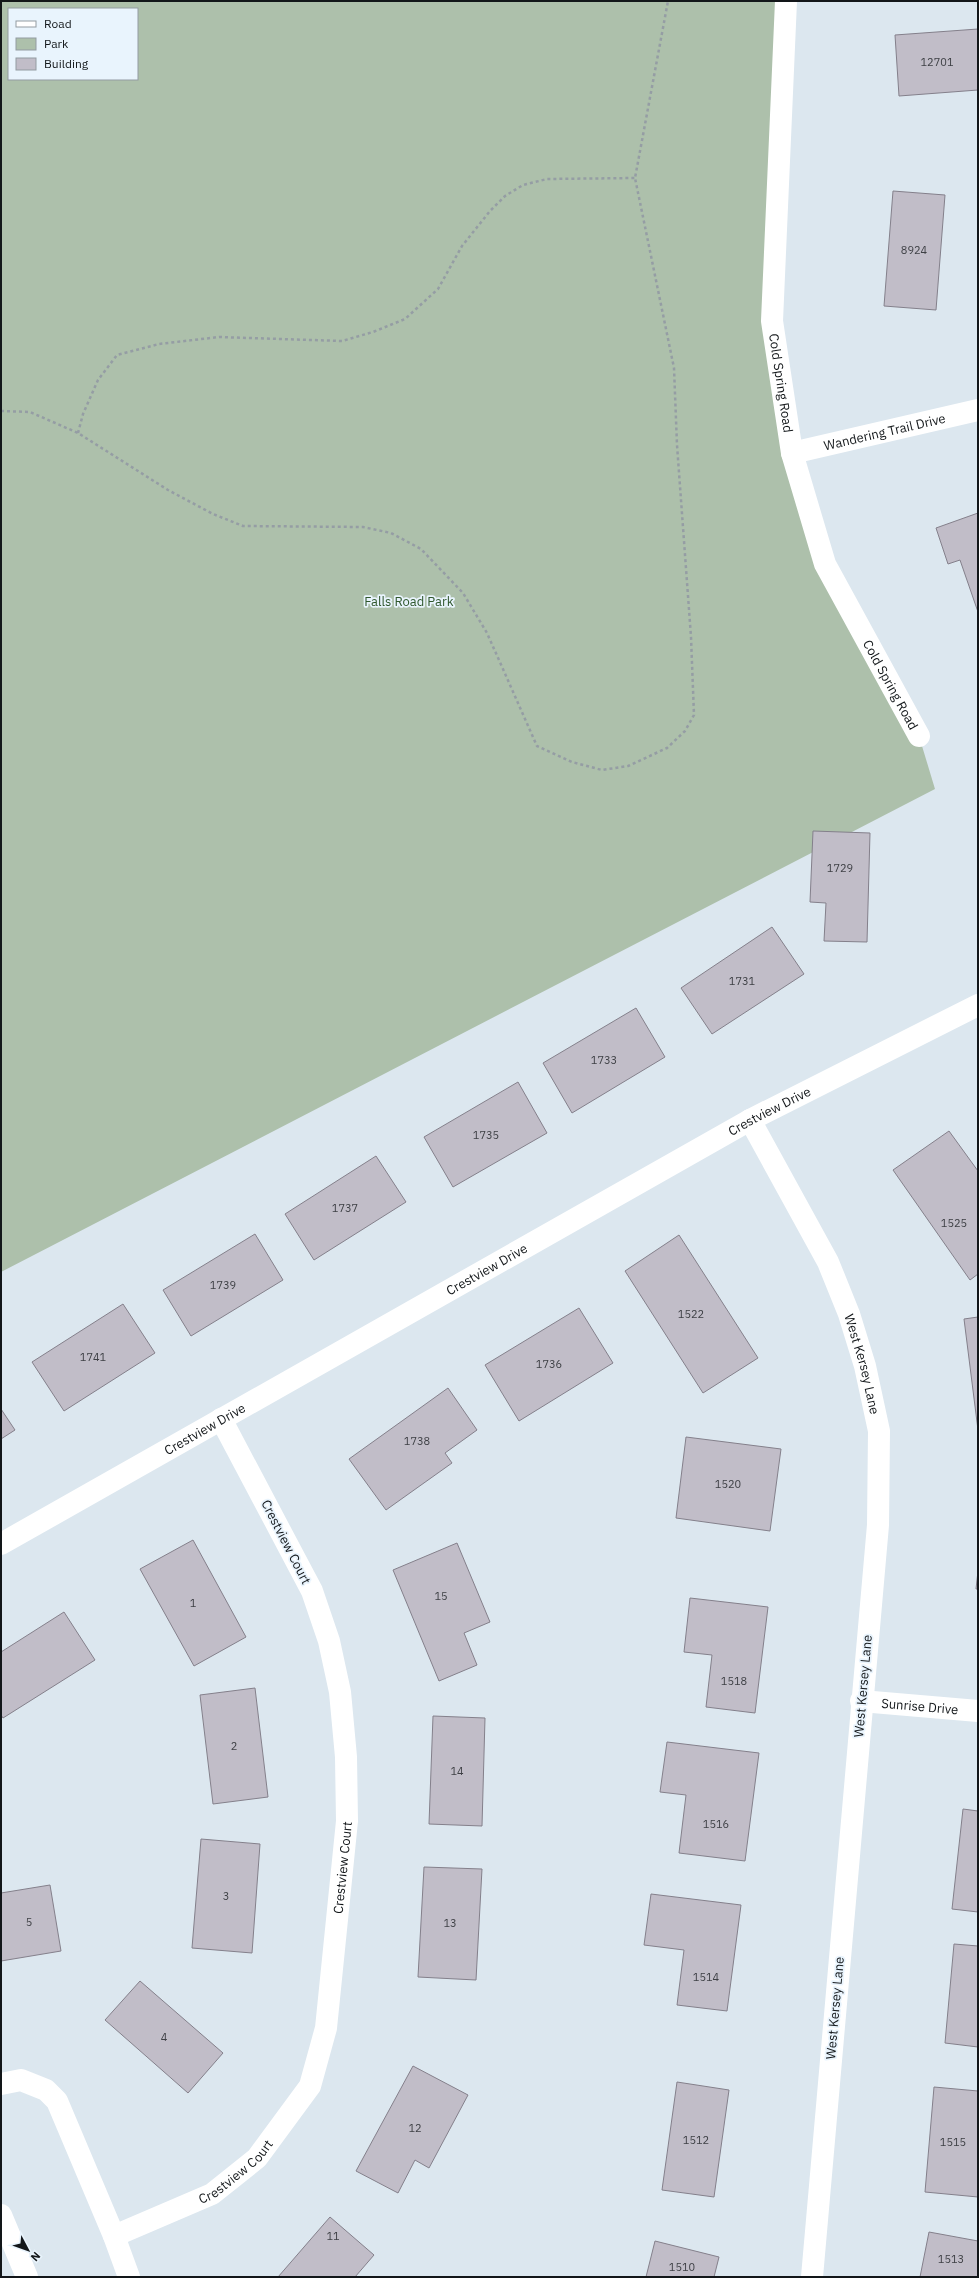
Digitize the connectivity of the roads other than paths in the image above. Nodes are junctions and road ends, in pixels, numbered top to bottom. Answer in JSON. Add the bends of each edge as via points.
{"nodes":[{"id":1,"x":786,"y":1,"type":"edge"},
{"id":2,"x":978,"y":410,"type":"edge"},
{"id":3,"x":792,"y":453,"type":"junction"},
{"id":4,"x":919,"y":736,"type":"dead end"},
{"id":5,"x":978,"y":1005,"type":"edge"},
{"id":6,"x":750,"y":1120,"type":"junction"},
{"id":7,"x":222,"y":1418,"type":"junction"},
{"id":8,"x":1,"y":1544,"type":"edge"},
{"id":9,"x":861,"y":1701,"type":"junction"},
{"id":10,"x":978,"y":1711,"type":"edge"},
{"id":11,"x":1,"y":2084,"type":"edge"},
{"id":12,"x":1,"y":2215,"type":"edge"},
{"id":13,"x":114,"y":2236,"type":"junction"},
{"id":14,"x":27,"y":2277,"type":"edge"},
{"id":15,"x":129,"y":2277,"type":"edge"},
{"id":16,"x":812,"y":2277,"type":"edge"}],
"edges":[{"from":1,"to":3,"type":"street","name":"Cold Spring Road","via":[[772,321]]},
{"from":2,"to":3,"type":"street","name":"Wandering Trail Drive"},
{"from":3,"to":4,"type":"street","name":"Cold Spring Road","via":[[825,564]]},
{"from":5,"to":6,"type":"street","name":"Crestview Drive"},
{"from":6,"to":7,"type":"street","name":"Crestview Drive"},
{"from":6,"to":9,"type":"street","name":"West Kersey Lane","via":[[828,1262],[849,1314],[865,1366],[878,1431],[878,1525]]},
{"from":7,"to":8,"type":"street","name":"Crestview Drive"},
{"from":7,"to":13,"type":"street","name":"Crestview Court","via":[[312,1591],[329,1641],[340,1692],[346,1757],[347,1821],[326,2028],[310,2086],[257,2158],[212,2194]]},
{"from":9,"to":10,"type":"street","name":"Sunrise Drive"},
{"from":9,"to":16,"type":"street","name":"West Kersey Lane"},
{"from":11,"to":13,"type":"street","via":[[20,2080],[46,2090],[57,2100]]},
{"from":12,"to":14,"type":"street"},
{"from":13,"to":15,"type":"street"}]}
